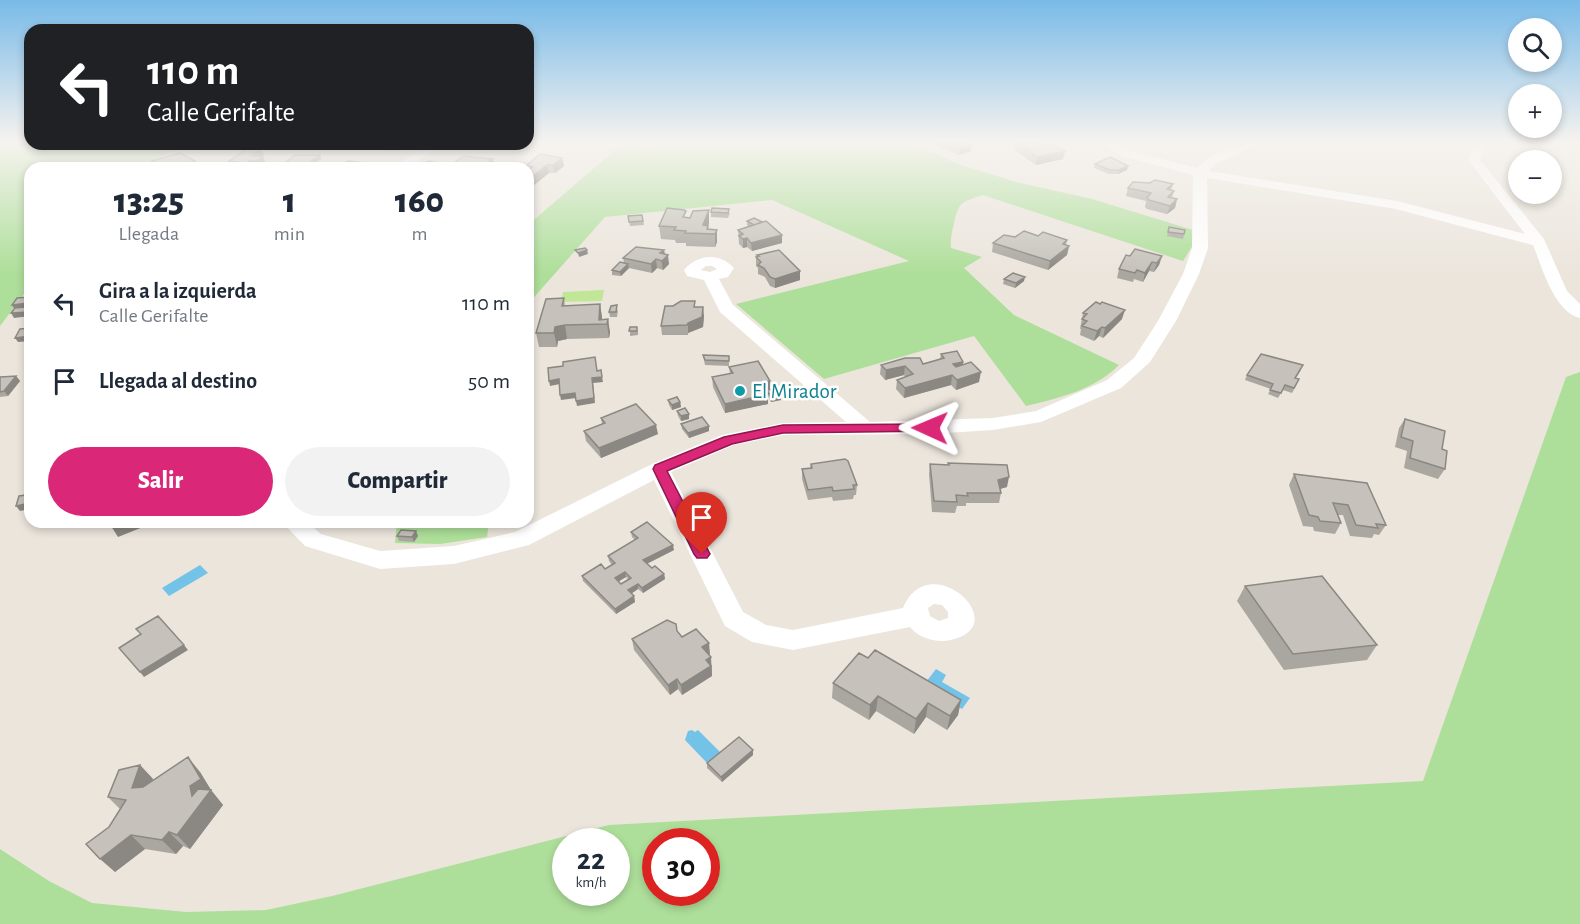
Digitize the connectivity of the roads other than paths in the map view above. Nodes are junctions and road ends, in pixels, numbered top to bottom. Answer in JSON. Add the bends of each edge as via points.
{"nodes":[{"id":1,"x":1200,"y":186,"type":"edge"},
{"id":2,"x":1281,"y":186,"type":"edge"},
{"id":3,"x":1495,"y":186,"type":"edge"},
{"id":4,"x":1539,"y":242,"type":"junction"},
{"id":5,"x":710,"y":278,"type":"dead end"},
{"id":6,"x":1580,"y":313,"type":"edge"},
{"id":7,"x":863,"y":427,"type":"junction"},
{"id":8,"x":660,"y":469,"type":"junction"},
{"id":9,"x":300,"y":528,"type":"edge"},
{"id":10,"x":915,"y":616,"type":"dead end"}],
"edges":[{"from":1,"to":7,"type":"street","via":[[1200,248],[1191,274],[1141,362],[1114,384],[1041,416],[930,428]]},
{"from":2,"to":4,"type":"street","via":[[1439,214]]},
{"from":3,"to":4,"type":"street"},
{"from":4,"to":6,"type":"street","via":[[1560,292]]},
{"from":5,"to":7,"type":"street","via":[[726,308]]},
{"from":7,"to":8,"type":"street","via":[[783,429],[729,440]]},
{"from":8,"to":9,"type":"street","via":[[521,539],[454,555],[380,560],[313,540]]},
{"from":8,"to":10,"type":"street","via":[[734,619],[760,635],[793,640]]}]}
